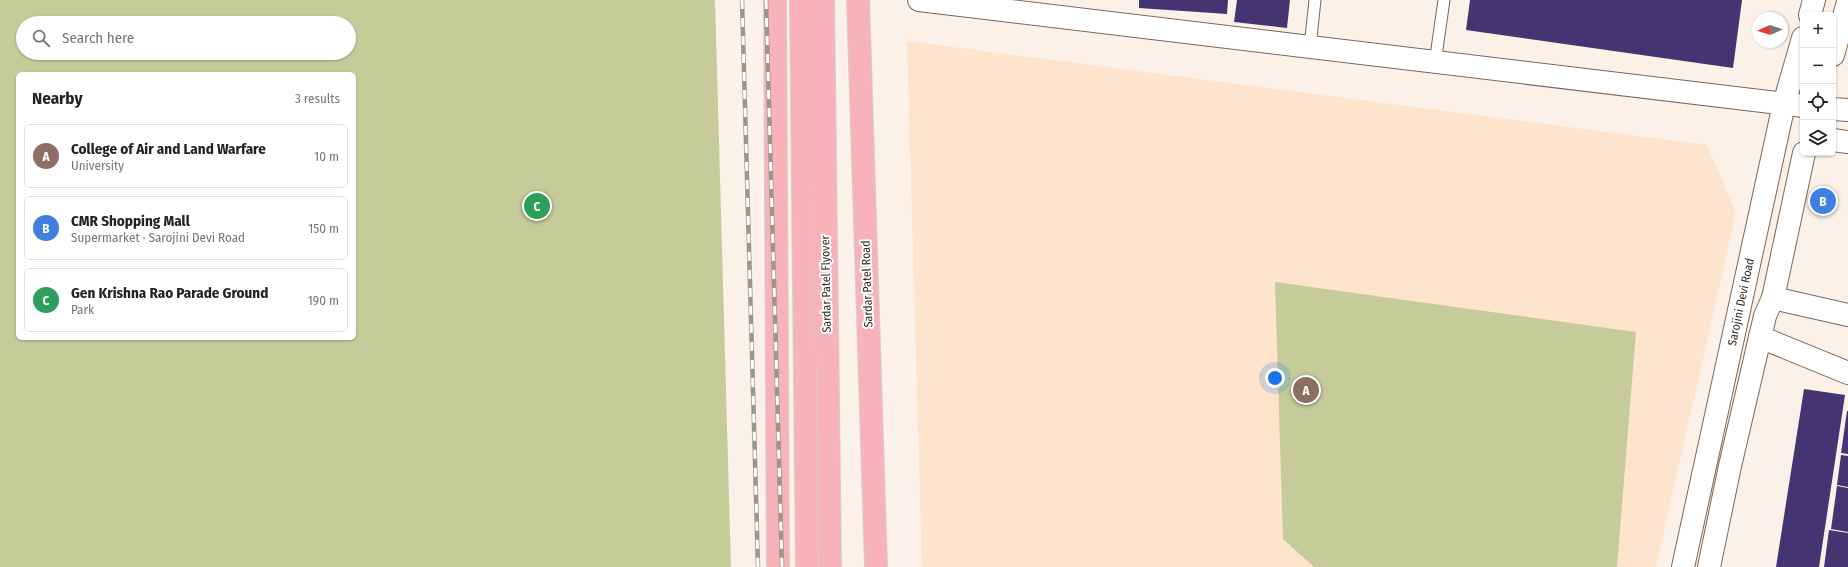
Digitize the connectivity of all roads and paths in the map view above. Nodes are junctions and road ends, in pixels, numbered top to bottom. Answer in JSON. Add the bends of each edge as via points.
{"nodes":[{"id":1,"x":775,"y":0,"type":"edge"},
{"id":2,"x":801,"y":0,"type":"edge"},
{"id":3,"x":823,"y":0,"type":"edge"},
{"id":4,"x":858,"y":0,"type":"edge"},
{"id":5,"x":919,"y":0,"type":"edge"},
{"id":6,"x":1315,"y":0,"type":"edge"},
{"id":7,"x":1444,"y":0,"type":"edge"},
{"id":8,"x":1814,"y":0,"type":"edge"},
{"id":9,"x":1848,"y":2,"type":"edge"},
{"id":10,"x":1811,"y":12,"type":"edge"},
{"id":11,"x":1310,"y":47,"type":"junction"},
{"id":12,"x":1802,"y":48,"type":"edge"},
{"id":13,"x":1835,"y":48,"type":"edge"},
{"id":14,"x":1435,"y":63,"type":"junction"},
{"id":15,"x":1793,"y":105,"type":"edge"},
{"id":16,"x":1836,"y":109,"type":"edge"},
{"id":17,"x":1848,"y":110,"type":"edge"},
{"id":18,"x":1836,"y":140,"type":"edge"},
{"id":19,"x":1848,"y":142,"type":"edge"},
{"id":20,"x":1803,"y":156,"type":"edge"},
{"id":21,"x":1774,"y":298,"type":"junction"},
{"id":22,"x":1847,"y":315,"type":"edge"},
{"id":23,"x":1760,"y":337,"type":"junction"},
{"id":24,"x":1848,"y":374,"type":"edge"},
{"id":25,"x":778,"y":567,"type":"edge"},
{"id":26,"x":807,"y":567,"type":"edge"},
{"id":27,"x":830,"y":567,"type":"edge"},
{"id":28,"x":876,"y":567,"type":"edge"},
{"id":29,"x":1683,"y":567,"type":"edge"},
{"id":30,"x":1710,"y":567,"type":"edge"}],
"edges":[{"from":1,"to":25,"type":"main road"},
{"from":2,"to":26,"type":"main road","name":"Sardar Patel Flyover"},
{"from":3,"to":27,"type":"main road","name":"Sardar Patel Flyover"},
{"from":4,"to":28,"type":"main road","name":"Sardar Patel Road"},
{"from":5,"to":11,"type":"street"},
{"from":6,"to":11,"type":"lane"},
{"from":7,"to":14,"type":"lane"},
{"from":8,"to":10,"type":"street"},
{"from":9,"to":13,"type":"street"},
{"from":11,"to":14,"type":"street"},
{"from":12,"to":15,"type":"street","name":"Sarojini Devi Road"},
{"from":14,"to":15,"type":"street"},
{"from":15,"to":29,"type":"street","name":"Sarojini Devi Road"},
{"from":16,"to":17,"type":"street"},
{"from":18,"to":19,"type":"street"},
{"from":20,"to":21,"type":"street"},
{"from":21,"to":22,"type":"street"},
{"from":21,"to":23,"type":"street","via":[[1765,316]]},
{"from":23,"to":24,"type":"street"},
{"from":23,"to":30,"type":"street"}]}
